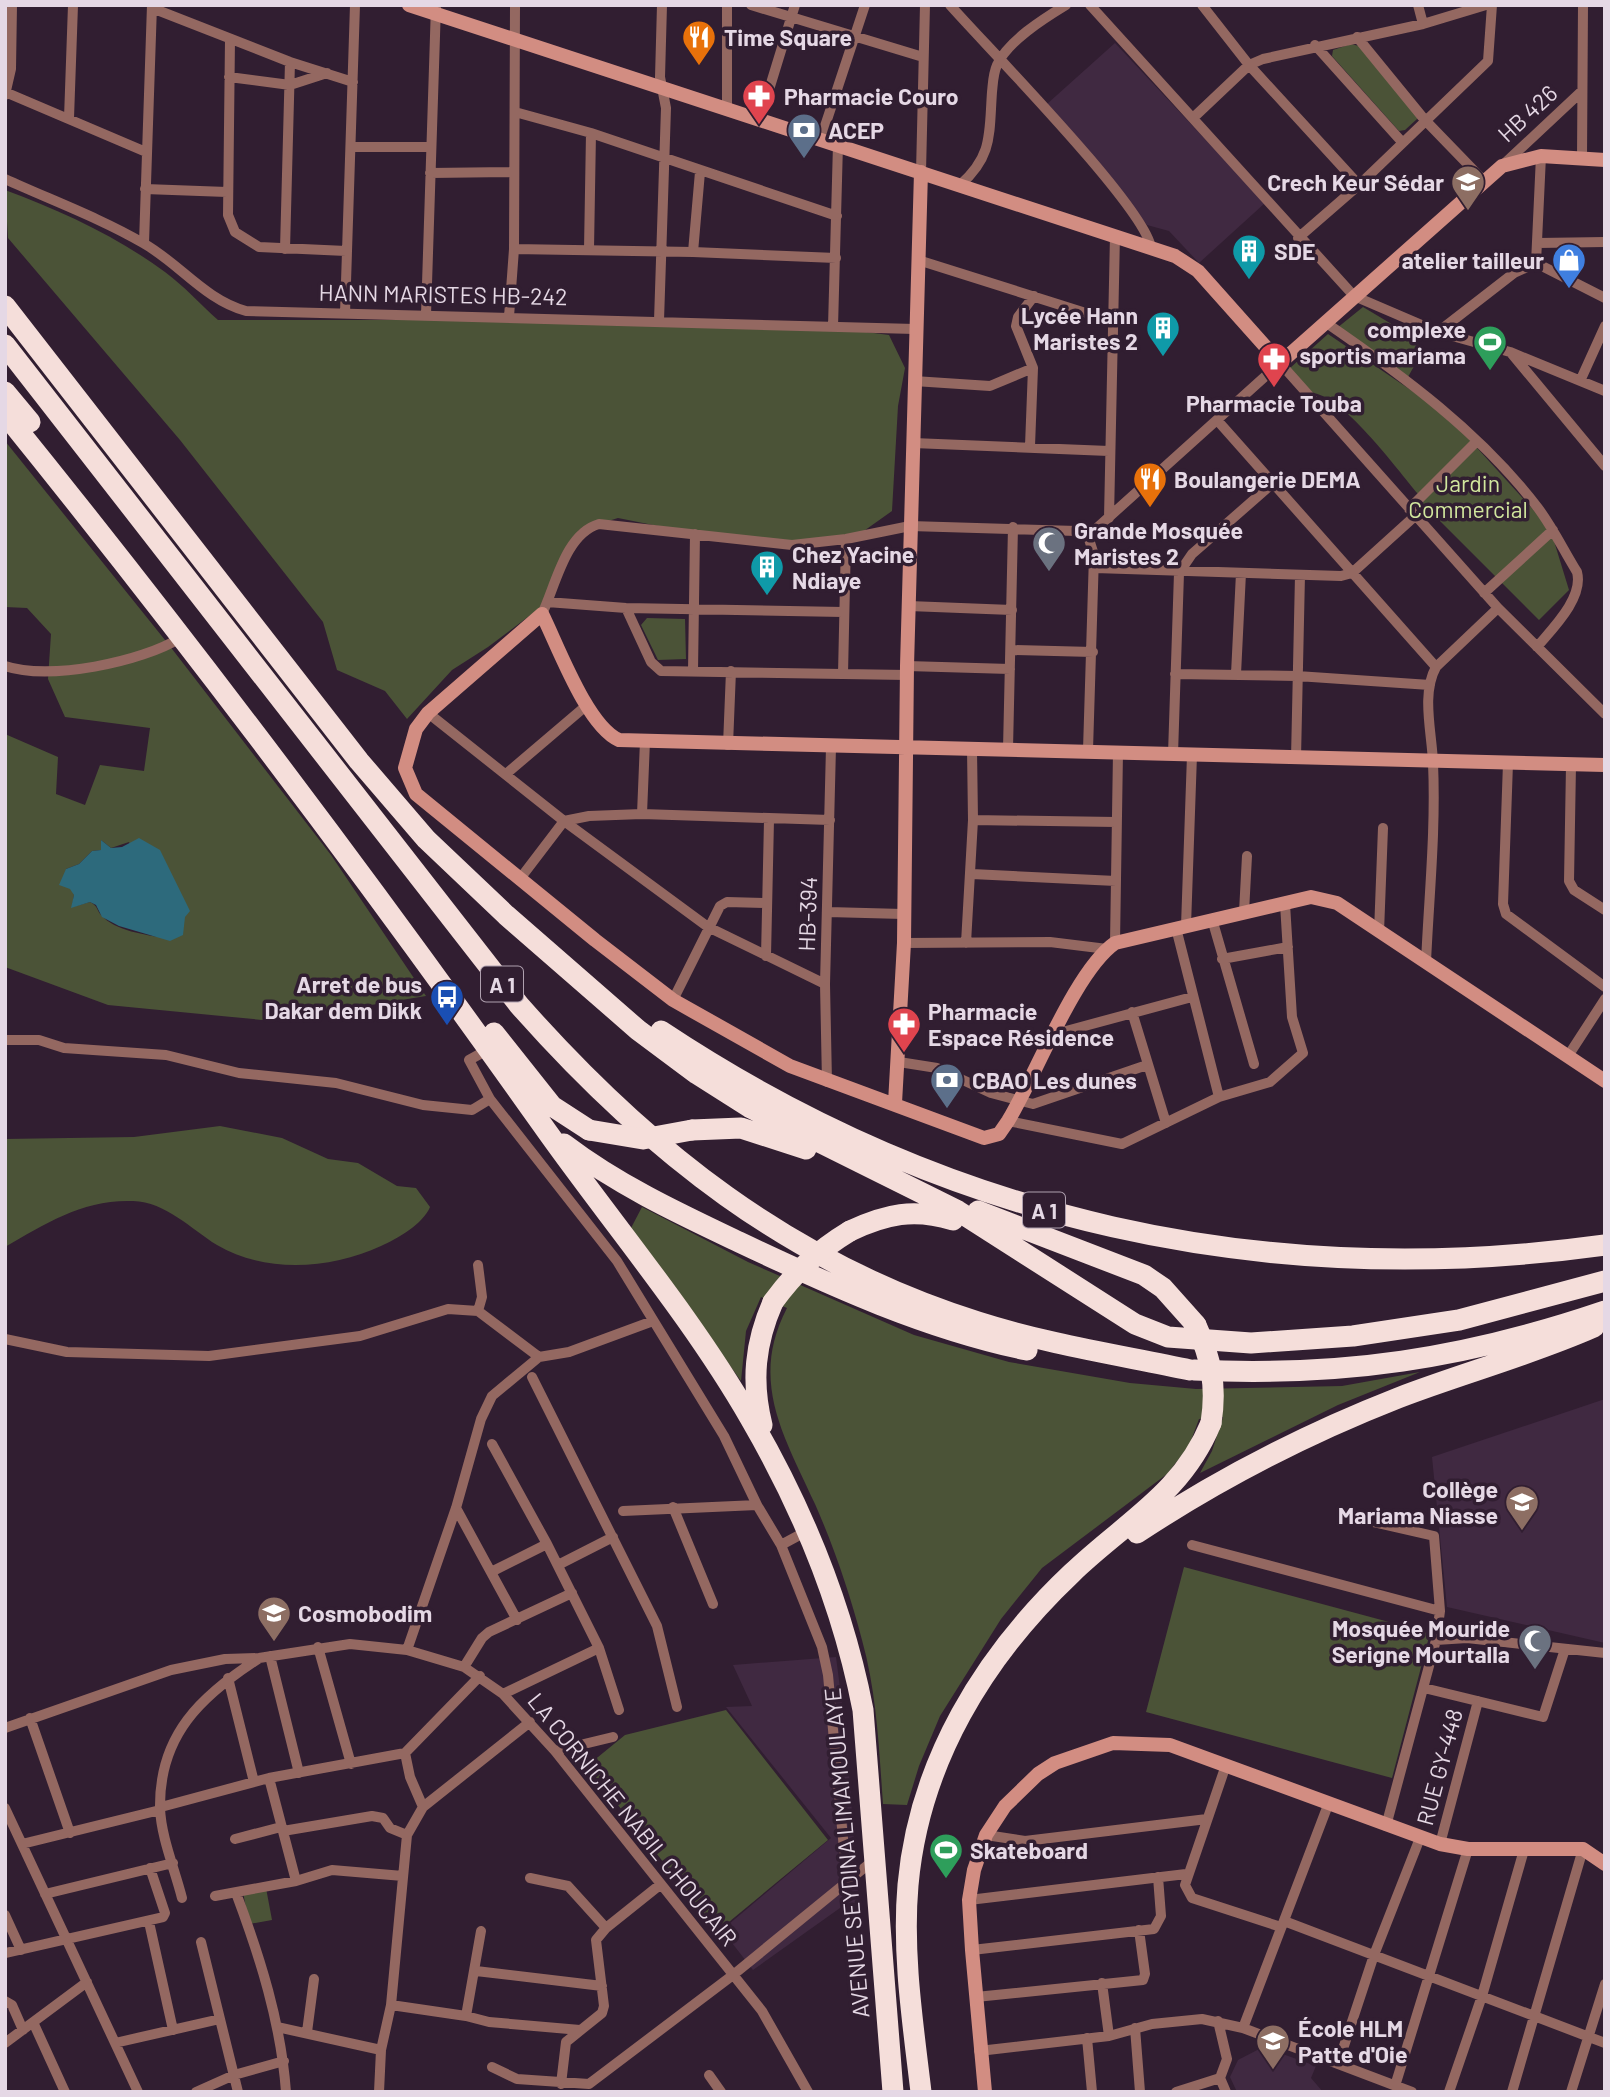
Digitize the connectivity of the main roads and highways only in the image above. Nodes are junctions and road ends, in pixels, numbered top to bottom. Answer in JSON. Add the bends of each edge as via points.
{"nodes":[{"id":1,"x":5,"y":306,"type":"edge"},
{"id":2,"x":5,"y":345,"type":"edge"},
{"id":3,"x":5,"y":392,"type":"edge"},
{"id":4,"x":5,"y":414,"type":"edge"},
{"id":5,"x":545,"y":949,"type":"junction"},
{"id":6,"x":545,"y":1129,"type":"junction"},
{"id":7,"x":908,"y":1186,"type":"junction"},
{"id":8,"x":965,"y":1210,"type":"junction"},
{"id":9,"x":928,"y":1212,"type":"junction"},
{"id":10,"x":1605,"y":1245,"type":"edge"},
{"id":11,"x":1019,"y":1248,"type":"junction"},
{"id":12,"x":1605,"y":1281,"type":"edge"},
{"id":13,"x":1605,"y":1311,"type":"edge"},
{"id":14,"x":1605,"y":1323,"type":"edge"},
{"id":15,"x":1190,"y":1370,"type":"junction"},
{"id":16,"x":786,"y":1486,"type":"junction"},
{"id":17,"x":1065,"y":1580,"type":"junction"},
{"id":18,"x":893,"y":2092,"type":"edge"},
{"id":19,"x":921,"y":2092,"type":"edge"}],
"edges":[{"from":1,"to":5,"type":"highway","number":"A 1","via":[[390,798],[467,880]]},
{"from":2,"to":15,"type":"highway","number":"A 1","via":[[519,1005],[621,1113],[731,1201],[873,1282],[1031,1338]]},
{"from":3,"to":7,"type":"highway","bridge":true,"via":[[130,547],[552,1105],[589,1130],[643,1139],[741,1128]]},
{"from":4,"to":6,"type":"highway","name":"AVENUE SEYDINA LIMAMOULAYE","via":[[117,552]]},
{"from":5,"to":7,"type":"highway","via":[[638,1030],[706,1080],[749,1107]]},
{"from":5,"to":10,"type":"highway","number":"A 1","via":[[677,1041],[796,1112],[935,1175],[1005,1199],[1182,1241],[1285,1254],[1434,1259]]},
{"from":6,"to":15,"type":"highway","via":[[625,1186],[819,1279],[904,1314],[993,1343],[1083,1361],[1131,1370]]},
{"from":6,"to":16,"type":"highway","name":"AVENUE SEYDINA LIMAMOULAYE","via":[[751,1418]]},
{"from":7,"to":8,"type":"highway","number":"A 1"},
{"from":8,"to":9,"type":"highway"},
{"from":8,"to":11,"type":"highway","number":"A 1"},
{"from":8,"to":17,"type":"highway","bridge":true,"via":[[1144,1275],[1163,1288],[1196,1325],[1206,1347],[1214,1378],[1211,1423],[1195,1457],[1169,1491]]},
{"from":9,"to":11,"type":"highway"},
{"from":9,"to":16,"type":"highway","bridge":true,"via":[[891,1216],[850,1231],[819,1250],[773,1302],[761,1329],[754,1383],[763,1431]]},
{"from":11,"to":12,"type":"highway","number":"A 1","via":[[1135,1324],[1188,1340],[1300,1341],[1416,1328]]},
{"from":13,"to":15,"type":"highway","number":"A 1","via":[[1475,1350],[1339,1369]]},
{"from":14,"to":17,"type":"highway","via":[[1396,1399],[1295,1443],[1215,1484]]},
{"from":16,"to":18,"type":"highway","name":"AVENUE SEYDINA LIMAMOULAYE","via":[[838,1608],[863,1710]]},
{"from":17,"to":19,"type":"highway","via":[[1034,1609],[978,1681],[945,1745],[922,1811],[906,1916]]}]}
